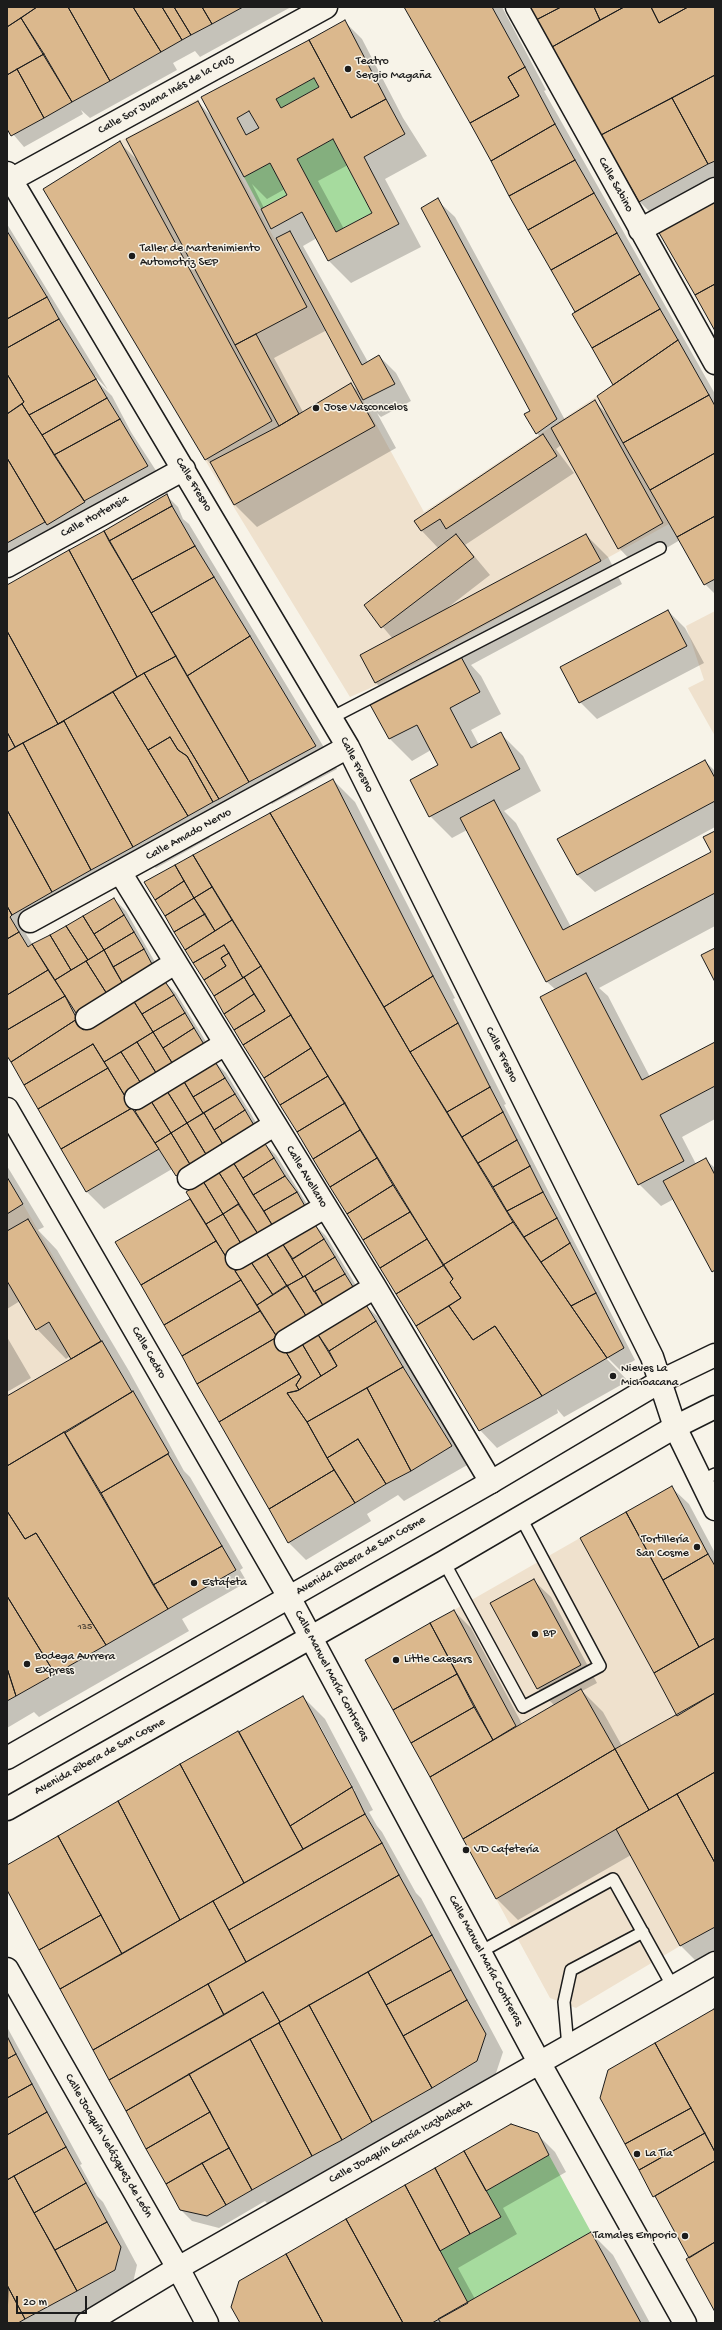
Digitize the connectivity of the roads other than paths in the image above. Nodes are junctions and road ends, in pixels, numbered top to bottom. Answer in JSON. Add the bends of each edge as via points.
{"nodes":[{"id":1,"x":326,"y":7,"type":"edge"},
{"id":2,"x":517,"y":7,"type":"edge"},
{"id":3,"x":8,"y":178,"type":"edge"},
{"id":4,"x":715,"y":189,"type":"edge"},
{"id":5,"x":640,"y":230,"type":"junction"},
{"id":6,"x":715,"y":363,"type":"edge"},
{"id":7,"x":184,"y":469,"type":"junction"},
{"id":8,"x":660,"y":548,"type":"dead end"},
{"id":9,"x":7,"y":566,"type":"edge"},
{"id":10,"x":331,"y":718,"type":"junction"},
{"id":11,"x":348,"y":747,"type":"junction"},
{"id":12,"x":120,"y":872,"type":"junction"},
{"id":13,"x":30,"y":921,"type":"dead end"},
{"id":14,"x":176,"y":963,"type":"junction"},
{"id":15,"x":87,"y":1018,"type":"dead end"},
{"id":16,"x":225,"y":1044,"type":"junction"},
{"id":17,"x":136,"y":1098,"type":"dead end"},
{"id":18,"x":7,"y":1109,"type":"edge"},
{"id":19,"x":274,"y":1125,"type":"junction"},
{"id":20,"x":189,"y":1178,"type":"dead end"},
{"id":21,"x":324,"y":1207,"type":"junction"},
{"id":22,"x":237,"y":1258,"type":"dead end"},
{"id":23,"x":375,"y":1287,"type":"junction"},
{"id":24,"x":286,"y":1341,"type":"dead end"},
{"id":25,"x":715,"y":1355,"type":"edge"},
{"id":26,"x":661,"y":1381,"type":"junction"},
{"id":27,"x":715,"y":1407,"type":"edge"},
{"id":28,"x":675,"y":1427,"type":"junction"},
{"id":29,"x":707,"y":1477,"type":"edge"},
{"id":30,"x":491,"y":1482,"type":"junction"},
{"id":31,"x":715,"y":1509,"type":"edge"},
{"id":32,"x":520,"y":1516,"type":"junction"},
{"id":33,"x":444,"y":1562,"type":"junction"},
{"id":34,"x":289,"y":1597,"type":"junction"},
{"id":35,"x":311,"y":1638,"type":"junction"},
{"id":36,"x":7,"y":1758,"type":"edge"},
{"id":37,"x":7,"y":1810,"type":"edge"},
{"id":38,"x":643,"y":1932,"type":"junction"},
{"id":39,"x":480,"y":1952,"type":"junction"},
{"id":40,"x":715,"y":1963,"type":"edge"},
{"id":41,"x":7,"y":1969,"type":"edge"},
{"id":42,"x":673,"y":1987,"type":"junction"},
{"id":43,"x":568,"y":2047,"type":"junction"},
{"id":44,"x":540,"y":2064,"type":"junction"},
{"id":45,"x":178,"y":2268,"type":"junction"},
{"id":46,"x":87,"y":2323,"type":"edge"},
{"id":47,"x":207,"y":2323,"type":"edge"},
{"id":48,"x":685,"y":2323,"type":"edge"}],
"edges":[{"from":1,"to":3,"type":"street","name":"Calle Sor Juana Inés de la Cruz"},
{"from":2,"to":5,"type":"street","name":"Calle Sabino"},
{"from":3,"to":7,"type":"street","name":"Calle Fresno"},
{"from":4,"to":5,"type":"street"},
{"from":5,"to":6,"type":"street","name":"Calle Sabino"},
{"from":7,"to":9,"type":"street","name":"Calle Hortensia"},
{"from":7,"to":10,"type":"street","name":"Calle Fresno"},
{"from":8,"to":10,"type":"lane"},
{"from":10,"to":11,"type":"street","name":"Calle Fresno"},
{"from":11,"to":12,"type":"street","name":"Calle Amado Nervo"},
{"from":11,"to":26,"type":"street","name":"Calle Fresno","via":[[645,1343]]},
{"from":12,"to":13,"type":"street","name":"Calle Amado Nervo"},
{"from":12,"to":14,"type":"street","name":"Calle Avellano"},
{"from":14,"to":15,"type":"street"},
{"from":14,"to":16,"type":"street","name":"Calle Avellano"},
{"from":16,"to":17,"type":"street"},
{"from":16,"to":19,"type":"street","name":"Calle Avellano"},
{"from":18,"to":34,"type":"street","name":"Calle Cedro"},
{"from":19,"to":20,"type":"street"},
{"from":19,"to":21,"type":"street","name":"Calle Avellano"},
{"from":21,"to":22,"type":"street"},
{"from":21,"to":23,"type":"street","name":"Calle Avellano"},
{"from":23,"to":24,"type":"street"},
{"from":23,"to":30,"type":"street","name":"Calle Avellano"},
{"from":25,"to":26,"type":"street","name":"Avenida Ribera de San Cosme"},
{"from":26,"to":28,"type":"street","name":"Calle Fresno"},
{"from":26,"to":30,"type":"street","name":"Avenida Ribera de San Cosme"},
{"from":27,"to":28,"type":"street","name":"Avenida Ribera de San Cosme"},
{"from":28,"to":29,"type":"street","name":"Calle Fresno"},
{"from":28,"to":32,"type":"street","name":"Avenida Ribera de San Cosme"},
{"from":29,"to":31,"type":"street","name":"Calle Fresno"},
{"from":30,"to":34,"type":"street","name":"Avenida Ribera de San Cosme"},
{"from":32,"to":33,"type":"street","name":"Avenida Ribera de San Cosme"},
{"from":32,"to":33,"type":"lane","via":[[600,1666],[523,1707]]},
{"from":33,"to":35,"type":"street","name":"Avenida Ribera de San Cosme"},
{"from":34,"to":35,"type":"street","name":"Calle Manuel María Contreras"},
{"from":34,"to":36,"type":"street","name":"Avenida Ribera de San Cosme"},
{"from":35,"to":37,"type":"street","name":"Avenida Ribera de San Cosme"},
{"from":35,"to":39,"type":"street","name":"Calle Manuel María Contreras"},
{"from":38,"to":39,"type":"lane","via":[[613,1879]]},
{"from":38,"to":42,"type":"lane"},
{"from":38,"to":43,"type":"lane","via":[[571,1970],[564,2002]]},
{"from":39,"to":44,"type":"street","name":"Calle Manuel María Contreras"},
{"from":40,"to":42,"type":"street","name":"Calle Joaquín García Icazbalceta"},
{"from":41,"to":45,"type":"street","name":"Calle Joaquín Velázquez de León"},
{"from":42,"to":43,"type":"street","name":"Calle Joaquín García Icazbalceta"},
{"from":43,"to":44,"type":"street","name":"Calle Joaquín García Icazbalceta"},
{"from":44,"to":45,"type":"street","name":"Calle Joaquín García Icazbalceta"},
{"from":44,"to":48,"type":"street","name":"Calle Manuel María Contreras"},
{"from":45,"to":46,"type":"street","name":"Calle Joaquín García Icazbalceta"},
{"from":45,"to":47,"type":"street","name":"Calle Joaquín Velázquez de León"}]}
